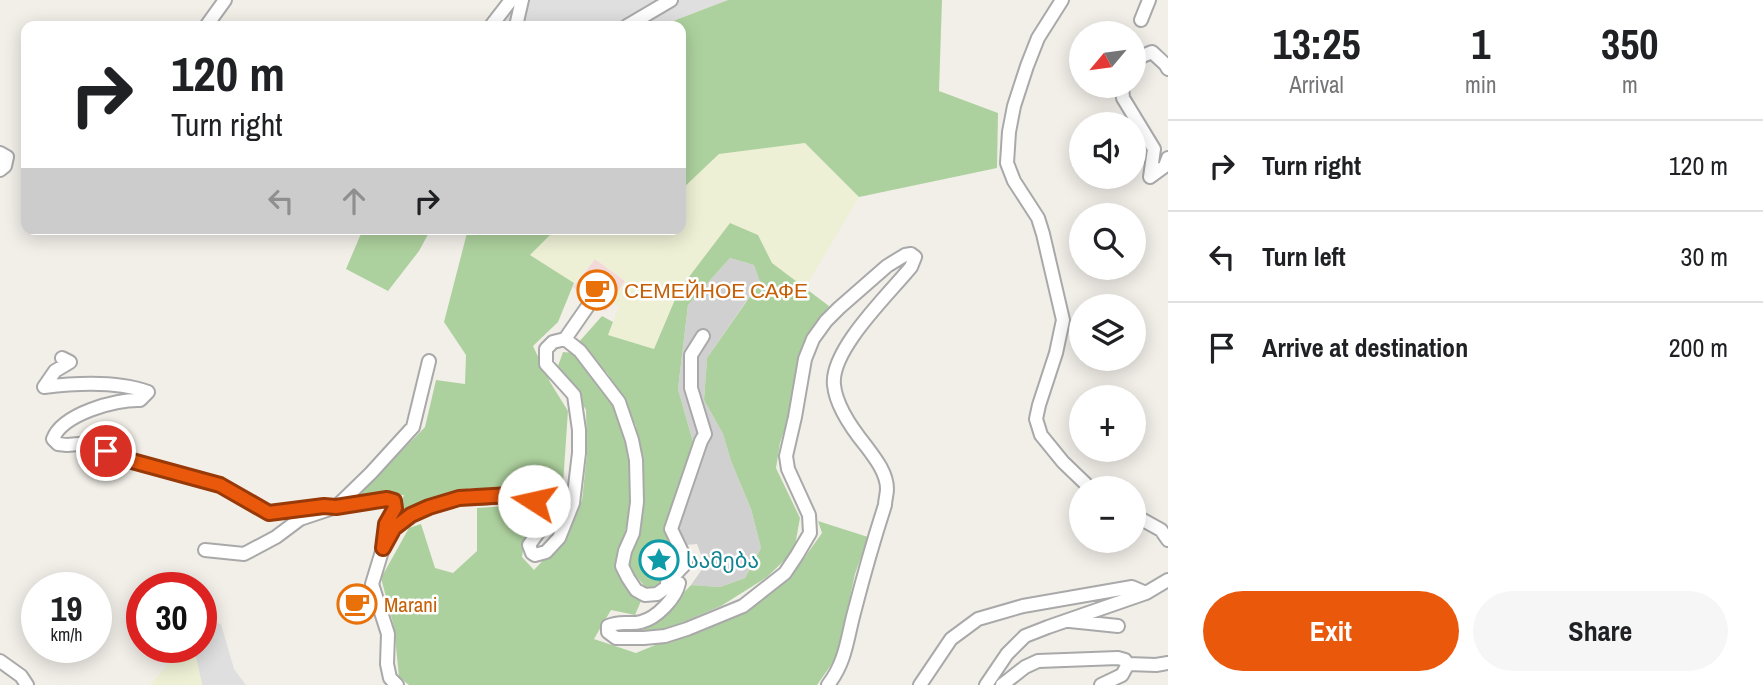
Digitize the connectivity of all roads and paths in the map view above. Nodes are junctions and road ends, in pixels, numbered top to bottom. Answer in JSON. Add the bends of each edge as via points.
{"nodes":[{"id":1,"x":225,"y":0,"type":"edge"},
{"id":2,"x":511,"y":0,"type":"edge"},
{"id":3,"x":522,"y":0,"type":"edge"},
{"id":4,"x":671,"y":0,"type":"edge"},
{"id":5,"x":1062,"y":0,"type":"edge"},
{"id":6,"x":1149,"y":0,"type":"edge"},
{"id":7,"x":1141,"y":20,"type":"dead end"},
{"id":8,"x":210,"y":21,"type":"edge"},
{"id":9,"x":495,"y":21,"type":"edge"},
{"id":10,"x":517,"y":21,"type":"edge"},
{"id":11,"x":635,"y":21,"type":"edge"},
{"id":12,"x":1146,"y":54,"type":"edge"},
{"id":13,"x":1168,"y":69,"type":"edge"},
{"id":14,"x":1123,"y":98,"type":"edge"},
{"id":15,"x":0,"y":153,"type":"edge"},
{"id":16,"x":1168,"y":158,"type":"edge"},
{"id":17,"x":0,"y":170,"type":"edge"},
{"id":18,"x":590,"y":303,"type":"dead end"},
{"id":19,"x":703,"y":335,"type":"dead end"},
{"id":20,"x":565,"y":339,"type":"junction"},
{"id":21,"x":62,"y":358,"type":"dead end"},
{"id":22,"x":429,"y":360,"type":"dead end"},
{"id":23,"x":1078,"y":476,"type":"edge"},
{"id":24,"x":336,"y":507,"type":"junction"},
{"id":25,"x":1146,"y":522,"type":"edge"},
{"id":26,"x":1168,"y":540,"type":"edge"},
{"id":27,"x":383,"y":548,"type":"junction"},
{"id":28,"x":205,"y":550,"type":"dead end"},
{"id":29,"x":1168,"y":580,"type":"edge"},
{"id":30,"x":657,"y":593,"type":"junction"},
{"id":31,"x":1146,"y":593,"type":"junction"},
{"id":32,"x":1066,"y":621,"type":"junction"},
{"id":33,"x":1118,"y":626,"type":"dead end"},
{"id":34,"x":0,"y":660,"type":"edge"},
{"id":35,"x":1168,"y":663,"type":"edge"},
{"id":36,"x":1128,"y":664,"type":"junction"},
{"id":37,"x":989,"y":684,"type":"edge"},
{"id":38,"x":27,"y":685,"type":"edge"},
{"id":39,"x":397,"y":685,"type":"edge"},
{"id":40,"x":828,"y":685,"type":"edge"},
{"id":41,"x":920,"y":685,"type":"edge"},
{"id":42,"x":1002,"y":685,"type":"edge"},
{"id":43,"x":1101,"y":685,"type":"edge"}],
"edges":[{"from":1,"to":8,"type":"street"},
{"from":2,"to":9,"type":"street"},
{"from":3,"to":10,"type":"street"},
{"from":4,"to":11,"type":"street"},
{"from":5,"to":23,"type":"street","via":[[1027,66],[1014,106],[1006,163],[1044,234],[1063,320],[1036,419],[1041,435]]},
{"from":6,"to":7,"type":"street"},
{"from":12,"to":13,"type":"street","via":[[1152,52]]},
{"from":14,"to":16,"type":"street","via":[[1154,149],[1150,177]]},
{"from":15,"to":17,"type":"street","via":[[7,157]]},
{"from":18,"to":20,"type":"street"},
{"from":19,"to":30,"type":"street","via":[[691,355],[691,388],[705,434],[671,529],[686,563]]},
{"from":20,"to":27,"type":"street","via":[[546,349],[546,363],[574,396],[579,453],[573,503],[558,538],[546,552],[532,553],[530,545],[540,530],[534,501],[526,494],[459,498],[429,507],[394,528]]},
{"from":20,"to":30,"type":"street","via":[[580,351],[625,415],[636,460],[637,502],[622,566],[636,590],[645,595]]},
{"from":21,"to":24,"type":"street","via":[[70,362],[55,370],[44,387],[121,386],[148,392],[140,400],[80,414],[56,431],[53,439],[58,444],[92,443],[121,458],[220,485],[269,513]]},
{"from":22,"to":24,"type":"street","via":[[413,427]]},
{"from":24,"to":27,"type":"street","via":[[394,501]]},
{"from":24,"to":28,"type":"street","via":[[300,519],[244,554]]},
{"from":25,"to":26,"type":"street"},
{"from":27,"to":39,"type":"street","via":[[372,584],[388,634],[390,678]]},
{"from":29,"to":31,"type":"street"},
{"from":30,"to":40,"type":"street","via":[[679,583],[656,614],[640,623],[614,623],[608,632],[616,638],[644,638],[688,629],[743,606],[785,573],[810,533],[809,515],[786,456],[805,359],[813,339],[839,308],[887,266],[911,254],[915,257],[911,267],[847,343],[835,369],[840,405],[874,457],[887,488],[847,646]]},
{"from":31,"to":32,"type":"street"},
{"from":31,"to":41,"type":"street","via":[[1132,587],[1023,606],[978,619],[951,639]]},
{"from":32,"to":33,"type":"street"},
{"from":32,"to":37,"type":"street","via":[[1025,636],[1007,654]]},
{"from":34,"to":38,"type":"street"},
{"from":35,"to":36,"type":"street"},
{"from":36,"to":42,"type":"street","via":[[1118,658],[1038,661]]},
{"from":36,"to":43,"type":"street","via":[[1122,675]]}]}
